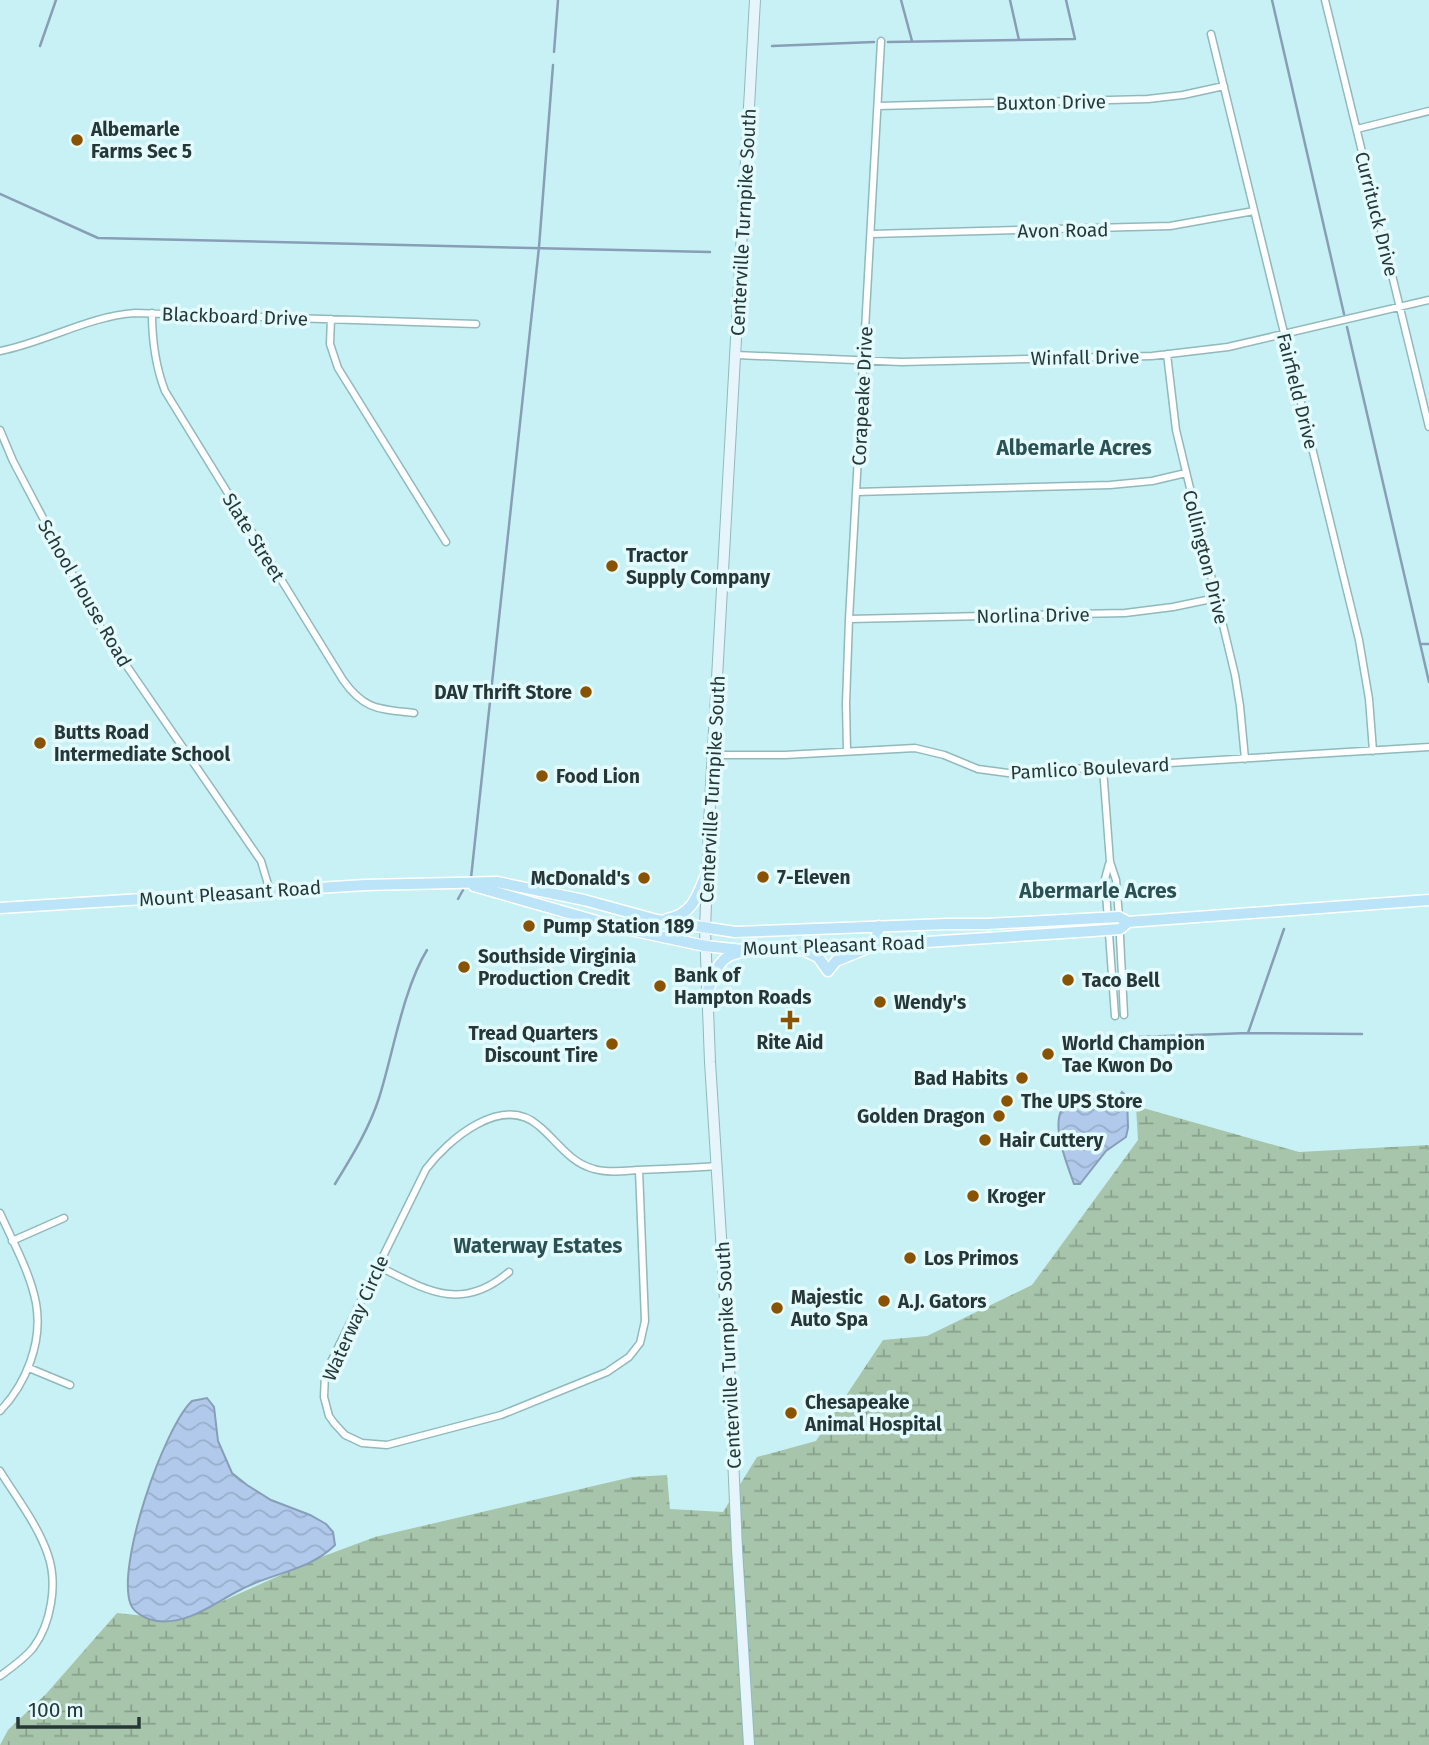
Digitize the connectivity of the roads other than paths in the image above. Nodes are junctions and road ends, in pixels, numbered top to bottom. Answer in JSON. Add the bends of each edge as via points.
{"nodes":[{"id":1,"x":755,"y":0,"type":"edge"},
{"id":2,"x":1325,"y":0,"type":"edge"},
{"id":3,"x":1211,"y":34,"type":"dead end"},
{"id":4,"x":881,"y":41,"type":"dead end"},
{"id":5,"x":1224,"y":86,"type":"junction"},
{"id":6,"x":878,"y":106,"type":"junction"},
{"id":7,"x":1429,"y":111,"type":"edge"},
{"id":8,"x":1357,"y":129,"type":"junction"},
{"id":9,"x":1254,"y":211,"type":"junction"},
{"id":10,"x":871,"y":234,"type":"junction"},
{"id":11,"x":1429,"y":300,"type":"edge"},
{"id":12,"x":1400,"y":307,"type":"junction"},
{"id":13,"x":152,"y":313,"type":"junction"},
{"id":14,"x":331,"y":319,"type":"junction"},
{"id":15,"x":476,"y":324,"type":"dead end"},
{"id":16,"x":1284,"y":335,"type":"junction"},
{"id":17,"x":0,"y":351,"type":"edge"},
{"id":18,"x":736,"y":355,"type":"junction"},
{"id":19,"x":1167,"y":355,"type":"junction"},
{"id":20,"x":864,"y":361,"type":"junction"},
{"id":21,"x":1429,"y":427,"type":"edge"},
{"id":22,"x":0,"y":429,"type":"edge"},
{"id":23,"x":1186,"y":473,"type":"junction"},
{"id":24,"x":856,"y":492,"type":"junction"},
{"id":25,"x":446,"y":542,"type":"dead end"},
{"id":26,"x":1216,"y":598,"type":"junction"},
{"id":27,"x":849,"y":619,"type":"junction"},
{"id":28,"x":414,"y":713,"type":"dead end"},
{"id":29,"x":1429,"y":747,"type":"edge"},
{"id":30,"x":847,"y":751,"type":"junction"},
{"id":31,"x":1373,"y":751,"type":"junction"},
{"id":32,"x":713,"y":755,"type":"junction"},
{"id":33,"x":1245,"y":759,"type":"junction"},
{"id":34,"x":1103,"y":768,"type":"junction"},
{"id":35,"x":1110,"y":862,"type":"junction"},
{"id":36,"x":708,"y":872,"type":"junction"},
{"id":37,"x":460,"y":883,"type":"junction"},
{"id":38,"x":270,"y":891,"type":"junction"},
{"id":39,"x":1429,"y":900,"type":"edge"},
{"id":40,"x":0,"y":908,"type":"edge"},
{"id":41,"x":657,"y":920,"type":"junction"},
{"id":42,"x":1117,"y":923,"type":"junction"},
{"id":43,"x":880,"y":926,"type":"junction"},
{"id":44,"x":705,"y":929,"type":"junction"},
{"id":45,"x":875,"y":945,"type":"junction"},
{"id":46,"x":705,"y":946,"type":"junction"},
{"id":47,"x":805,"y":950,"type":"junction"},
{"id":48,"x":752,"y":951,"type":"junction"},
{"id":49,"x":708,"y":993,"type":"junction"},
{"id":50,"x":1124,"y":1015,"type":"dead end"},
{"id":51,"x":1115,"y":1016,"type":"dead end"},
{"id":52,"x":718,"y":1166,"type":"junction"},
{"id":53,"x":639,"y":1170,"type":"junction"},
{"id":54,"x":0,"y":1213,"type":"edge"},
{"id":55,"x":64,"y":1218,"type":"dead end"},
{"id":56,"x":12,"y":1241,"type":"junction"},
{"id":57,"x":378,"y":1266,"type":"junction"},
{"id":58,"x":509,"y":1272,"type":"dead end"},
{"id":59,"x":29,"y":1368,"type":"junction"},
{"id":60,"x":70,"y":1385,"type":"dead end"},
{"id":61,"x":0,"y":1412,"type":"edge"},
{"id":62,"x":0,"y":1471,"type":"edge"},
{"id":63,"x":0,"y":1676,"type":"edge"},
{"id":64,"x":749,"y":1745,"type":"edge"}],
"edges":[{"from":1,"to":18,"type":"main road","name":"Centerville Turnpike South"},
{"from":2,"to":8,"type":"street","name":"Currituck Drive"},
{"from":3,"to":5,"type":"street","name":"Fairfield Drive"},
{"from":4,"to":6,"type":"street","name":"Corapeake Drive"},
{"from":5,"to":6,"type":"street","name":"Buxton Drive","via":[[1148,99]]},
{"from":5,"to":9,"type":"street","name":"Fairfield Drive"},
{"from":6,"to":10,"type":"street","name":"Corapeake Drive"},
{"from":7,"to":8,"type":"street"},
{"from":8,"to":12,"type":"street","name":"Currituck Drive"},
{"from":9,"to":10,"type":"street","name":"Avon Road","via":[[1158,227]]},
{"from":9,"to":16,"type":"street","name":"Fairfield Drive"},
{"from":10,"to":20,"type":"street","name":"Corapeake Drive"},
{"from":11,"to":12,"type":"street","name":"Winfall Drive"},
{"from":12,"to":16,"type":"street","name":"Winfall Drive"},
{"from":12,"to":21,"type":"street","name":"Currituck Drive"},
{"from":13,"to":14,"type":"street","name":"Blackboard Drive"},
{"from":13,"to":17,"type":"street","name":"Blackboard Drive","via":[[115,316]]},
{"from":13,"to":28,"type":"street","name":"Slate Street","via":[[155,362],[170,400],[343,680],[357,699],[371,707]]},
{"from":14,"to":15,"type":"street","name":"Blackboard Drive"},
{"from":14,"to":25,"type":"street","via":[[330,344],[338,368]]},
{"from":16,"to":19,"type":"street","name":"Winfall Drive"},
{"from":16,"to":31,"type":"street","name":"Fairfield Drive","via":[[1359,640]]},
{"from":18,"to":20,"type":"street","name":"Winfall Drive"},
{"from":18,"to":32,"type":"main road","name":"Centerville Turnpike South"},
{"from":19,"to":20,"type":"street","name":"Winfall Drive"},
{"from":19,"to":23,"type":"street","name":"Collington Drive"},
{"from":20,"to":24,"type":"street","name":"Corapeake Drive"},
{"from":22,"to":38,"type":"street","name":"School House Road","via":[[102,630],[261,861]]},
{"from":23,"to":24,"type":"street","via":[[1110,485]]},
{"from":23,"to":26,"type":"street","name":"Collington Drive"},
{"from":24,"to":27,"type":"street","name":"Corapeake Drive"},
{"from":26,"to":27,"type":"street","name":"Norlina Drive","via":[[1125,613]]},
{"from":26,"to":33,"type":"street","name":"Collington Drive","via":[[1240,706]]},
{"from":27,"to":30,"type":"street","name":"Corapeake Drive"},
{"from":29,"to":31,"type":"street","name":"Pamlico Boulevard"},
{"from":30,"to":32,"type":"street","name":"Pamlico Boulevard"},
{"from":30,"to":34,"type":"street","name":"Pamlico Boulevard","via":[[915,748],[978,769],[1008,773]]},
{"from":31,"to":33,"type":"street","name":"Pamlico Boulevard"},
{"from":32,"to":36,"type":"main road","name":"Centerville Turnpike South"},
{"from":33,"to":34,"type":"street","name":"Pamlico Boulevard"},
{"from":34,"to":35,"type":"street"},
{"from":35,"to":42,"type":"street","via":[[1116,880]]},
{"from":35,"to":42,"type":"street","via":[[1105,879]]},
{"from":36,"to":41,"type":"highway","via":[[687,912]]},
{"from":36,"to":44,"type":"main road","name":"Centerville Turnpike South"},
{"from":37,"to":38,"type":"highway","name":"Mount Pleasant Road"},
{"from":37,"to":41,"type":"highway","name":"Mount Pleasant Road","via":[[527,887]]},
{"from":37,"to":46,"type":"highway","name":"Mount Pleasant Road","via":[[621,929]]},
{"from":38,"to":40,"type":"highway","name":"Mount Pleasant Road"},
{"from":39,"to":42,"type":"highway","name":"Mount Pleasant Road"},
{"from":41,"to":44,"type":"highway","name":"Mount Pleasant Road"},
{"from":42,"to":43,"type":"highway","name":"Mount Pleasant Road"},
{"from":42,"to":45,"type":"highway","name":"Mount Pleasant Road"},
{"from":42,"to":50,"type":"street"},
{"from":42,"to":51,"type":"street"},
{"from":43,"to":44,"type":"highway","name":"Mount Pleasant Road","via":[[766,932]]},
{"from":43,"to":45,"type":"highway"},
{"from":44,"to":46,"type":"main road","name":"Centerville Turnpike South"},
{"from":45,"to":47,"type":"highway","name":"Mount Pleasant Road"},
{"from":45,"to":47,"type":"highway","via":[[836,961],[828,971],[818,957]]},
{"from":46,"to":48,"type":"highway","name":"Mount Pleasant Road"},
{"from":46,"to":49,"type":"main road","name":"Centerville Turnpike South"},
{"from":47,"to":48,"type":"highway","name":"Mount Pleasant Road"},
{"from":48,"to":49,"type":"highway","via":[[723,959]]},
{"from":49,"to":52,"type":"main road","name":"Centerville Turnpike South"},
{"from":52,"to":53,"type":"street","name":"Waterway Circle"},
{"from":52,"to":64,"type":"main road","name":"Centerville Turnpike South"},
{"from":53,"to":57,"type":"street","name":"Waterway Circle","via":[[608,1171],[583,1165],[523,1117],[488,1120],[454,1139],[426,1169]]},
{"from":53,"to":57,"type":"street","name":"Waterway Circle","via":[[645,1307],[639,1343],[615,1368],[523,1407],[387,1445],[362,1443],[340,1430],[325,1406],[325,1374]]},
{"from":54,"to":56,"type":"street"},
{"from":55,"to":56,"type":"street"},
{"from":56,"to":59,"type":"street","via":[[37,1304]]},
{"from":57,"to":58,"type":"street","via":[[437,1293],[455,1296],[481,1291]]},
{"from":59,"to":60,"type":"street"},
{"from":59,"to":61,"type":"street"},
{"from":62,"to":63,"type":"street","via":[[42,1541],[52,1576],[49,1612],[34,1647]]}]}
